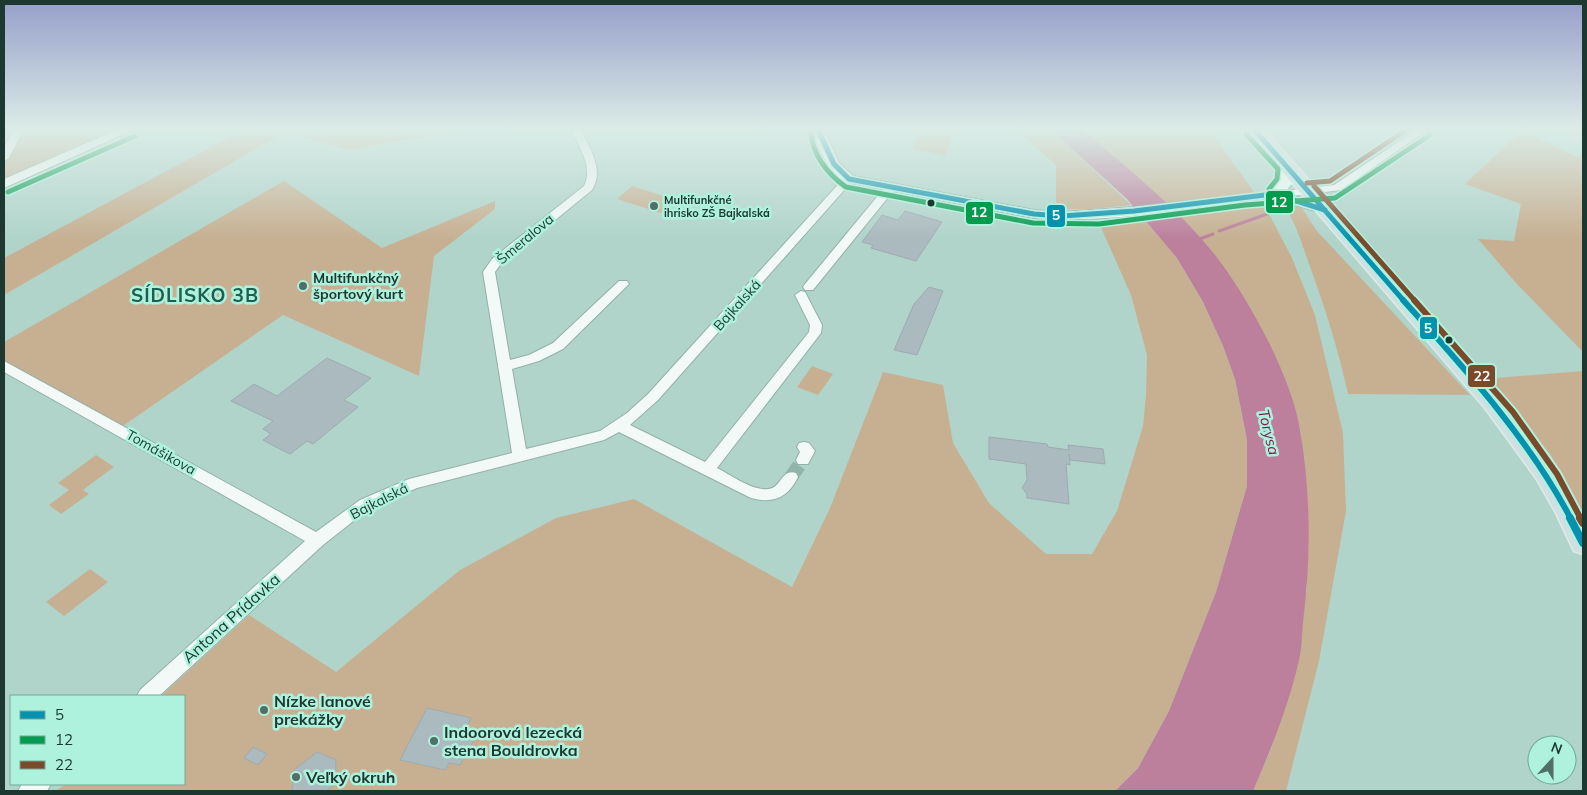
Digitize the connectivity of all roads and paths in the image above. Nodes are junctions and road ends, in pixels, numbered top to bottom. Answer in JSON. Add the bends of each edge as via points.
{"nodes":[{"id":1,"x":47,"y":165,"type":"edge"},
{"id":2,"x":591,"y":165,"type":"edge"},
{"id":3,"x":833,"y":165,"type":"edge"},
{"id":4,"x":1376,"y":165,"type":"edge"},
{"id":5,"x":1287,"y":166,"type":"joint"},
{"id":6,"x":850,"y":179,"type":"junction"},
{"id":7,"x":4,"y":184,"type":"edge"},
{"id":8,"x":890,"y":188,"type":"junction"},
{"id":9,"x":1308,"y":192,"type":"junction"},
{"id":10,"x":1275,"y":195,"type":"junction"},
{"id":11,"x":1329,"y":200,"type":"junction"},
{"id":12,"x":623,"y":284,"type":"dead end"},
{"id":13,"x":4,"y":366,"type":"edge"},
{"id":14,"x":506,"y":366,"type":"junction"},
{"id":15,"x":619,"y":426,"type":"junction"},
{"id":16,"x":520,"y":457,"type":"junction"},
{"id":17,"x":707,"y":470,"type":"junction"},
{"id":18,"x":791,"y":477,"type":"tunnel mouth"},
{"id":19,"x":317,"y":540,"type":"junction"},
{"id":20,"x":1583,"y":543,"type":"edge"},
{"id":21,"x":147,"y":695,"type":"edge"},
{"id":22,"x":39,"y":785,"type":"edge"},
{"id":23,"x":28,"y":791,"type":"edge"}],
"edges":[{"from":1,"to":7,"type":"street"},
{"from":2,"to":14,"type":"street","name":"Šmeralova","via":[[594,180],[588,188],[496,262],[489,272]]},
{"from":3,"to":6,"type":"street"},
{"from":4,"to":11,"type":"street"},
{"from":5,"to":9,"type":"main road"},
{"from":5,"to":10,"type":"street","via":[[1286,183]]},
{"from":6,"to":8,"type":"street"},
{"from":6,"to":15,"type":"street","name":"Bajkalská","via":[[646,405]]},
{"from":8,"to":10,"type":"street","via":[[1034,214],[1089,216]]},
{"from":8,"to":17,"type":"street","via":[[805,291],[816,325],[815,333]]},
{"from":9,"to":10,"type":"street"},
{"from":9,"to":11,"type":"main road"},
{"from":10,"to":11,"type":"street"},
{"from":11,"to":20,"type":"main road","via":[[1529,450],[1552,484]]},
{"from":12,"to":14,"type":"street","via":[[558,346],[534,358]]},
{"from":13,"to":19,"type":"street","name":"Tomášikova"},
{"from":14,"to":16,"type":"street","name":"Šmeralova"},
{"from":15,"to":16,"type":"street","name":"Bajkalská","via":[[604,435]]},
{"from":15,"to":17,"type":"street"},
{"from":16,"to":19,"type":"street","name":"Bajkalská","via":[[414,483],[365,504]]},
{"from":17,"to":18,"type":"street","via":[[764,496],[780,492]]},
{"from":19,"to":21,"type":"street","name":"Antona Prídavka"},
{"from":22,"to":23,"type":"street"}]}
